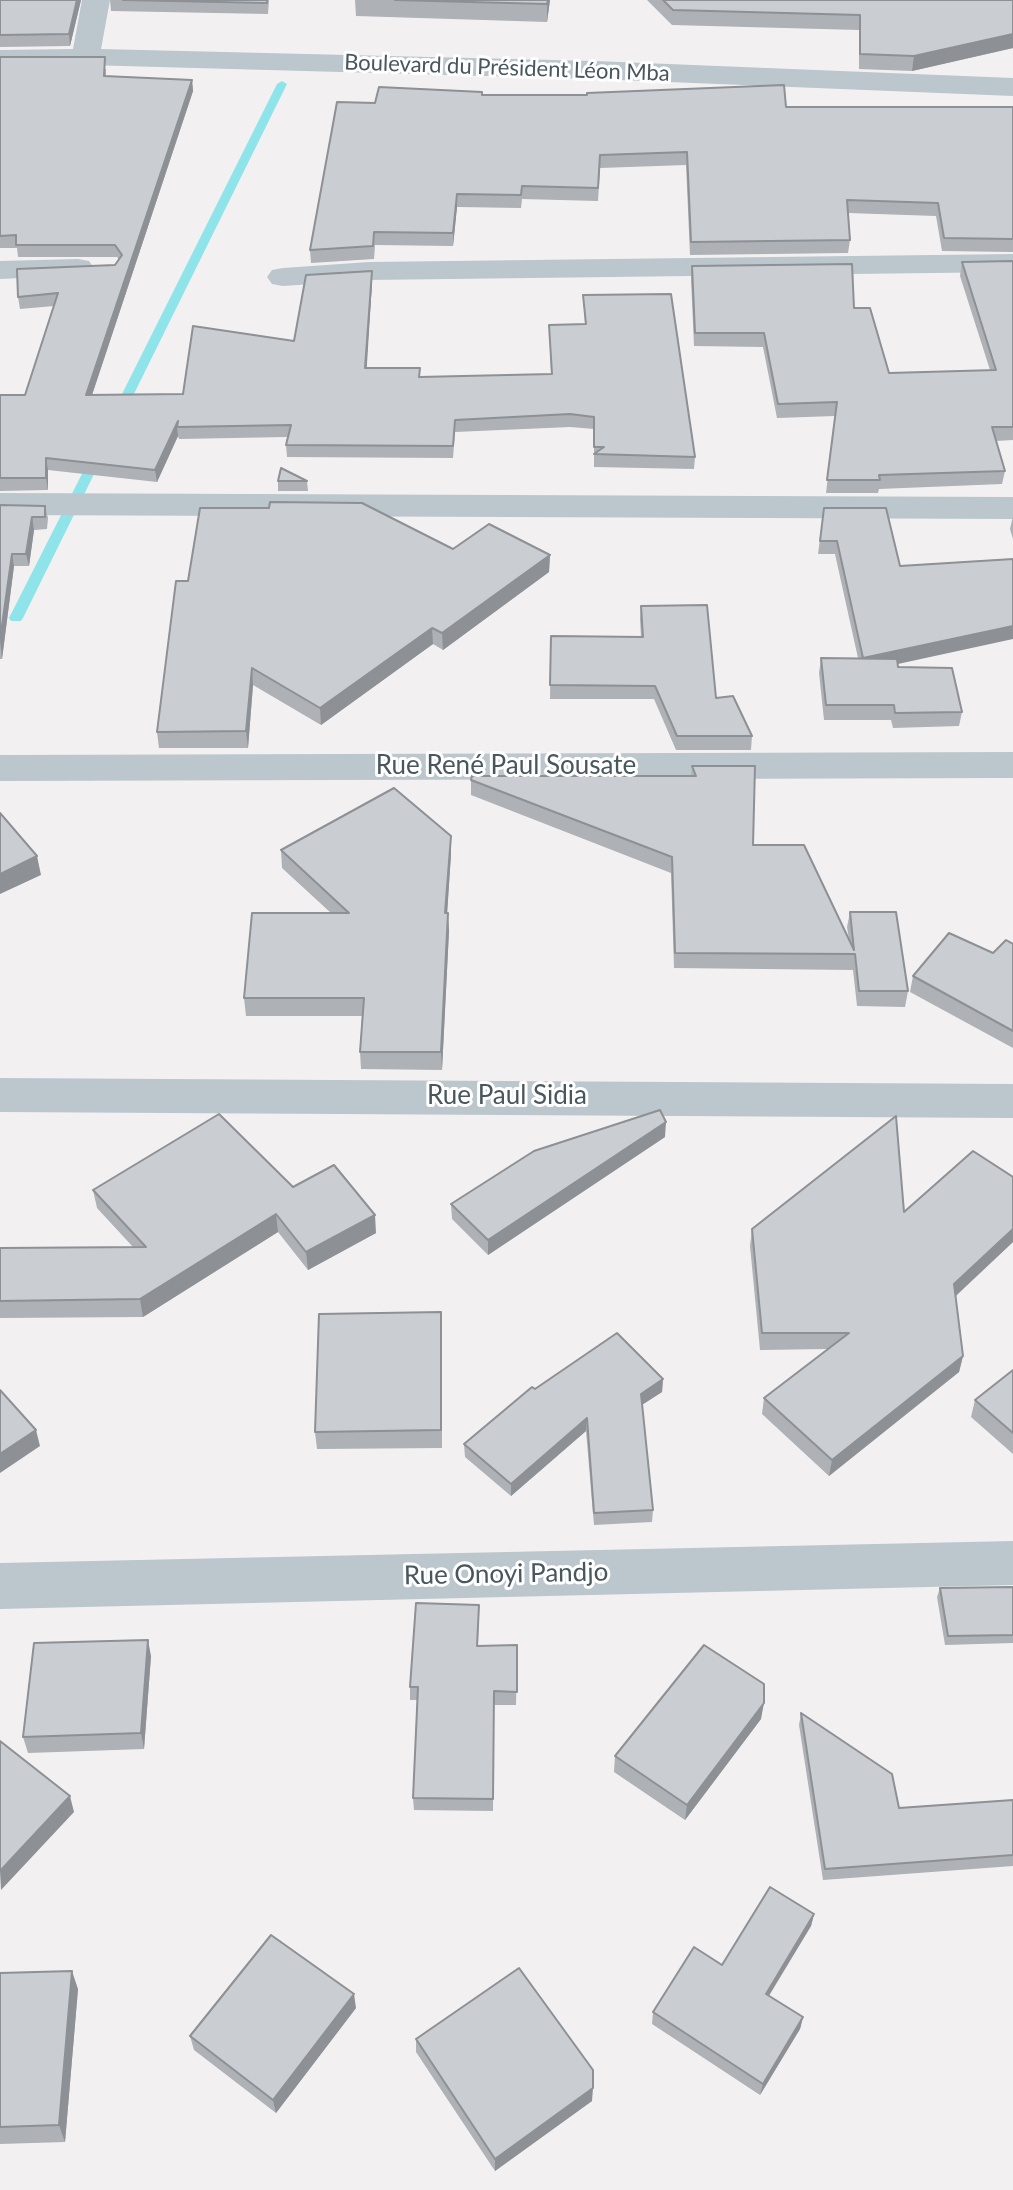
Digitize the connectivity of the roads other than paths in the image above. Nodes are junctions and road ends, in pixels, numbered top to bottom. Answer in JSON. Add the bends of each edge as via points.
{"nodes":[{"id":1,"x":96,"y":0,"type":"edge"},
{"id":2,"x":86,"y":57,"type":"junction"},
{"id":3,"x":0,"y":58,"type":"edge"},
{"id":4,"x":1013,"y":87,"type":"edge"},
{"id":5,"x":1013,"y":263,"type":"edge"},
{"id":6,"x":105,"y":267,"type":"edge"},
{"id":7,"x":0,"y":270,"type":"edge"},
{"id":8,"x":283,"y":277,"type":"dead end"},
{"id":9,"x":0,"y":504,"type":"edge"},
{"id":10,"x":1013,"y":508,"type":"edge"},
{"id":11,"x":1013,"y":765,"type":"edge"},
{"id":12,"x":0,"y":768,"type":"edge"},
{"id":13,"x":0,"y":1095,"type":"edge"},
{"id":14,"x":1013,"y":1101,"type":"edge"},
{"id":15,"x":1013,"y":1563,"type":"edge"},
{"id":16,"x":0,"y":1586,"type":"edge"}],
"edges":[{"from":1,"to":2,"type":"street"},
{"from":2,"to":3,"type":"street","name":"Boulevard du Président Léon Mba"},
{"from":2,"to":4,"type":"street","name":"Boulevard du Président Léon Mba"},
{"from":5,"to":8,"type":"street","via":[[369,271]]},
{"from":6,"to":7,"type":"street"},
{"from":9,"to":10,"type":"street"},
{"from":11,"to":12,"type":"street","name":"Rue René Paul Sousate"},
{"from":13,"to":14,"type":"street","name":"Rue Paul Sidia"},
{"from":15,"to":16,"type":"street","name":"Rue Onoyi Pandjo"}]}
